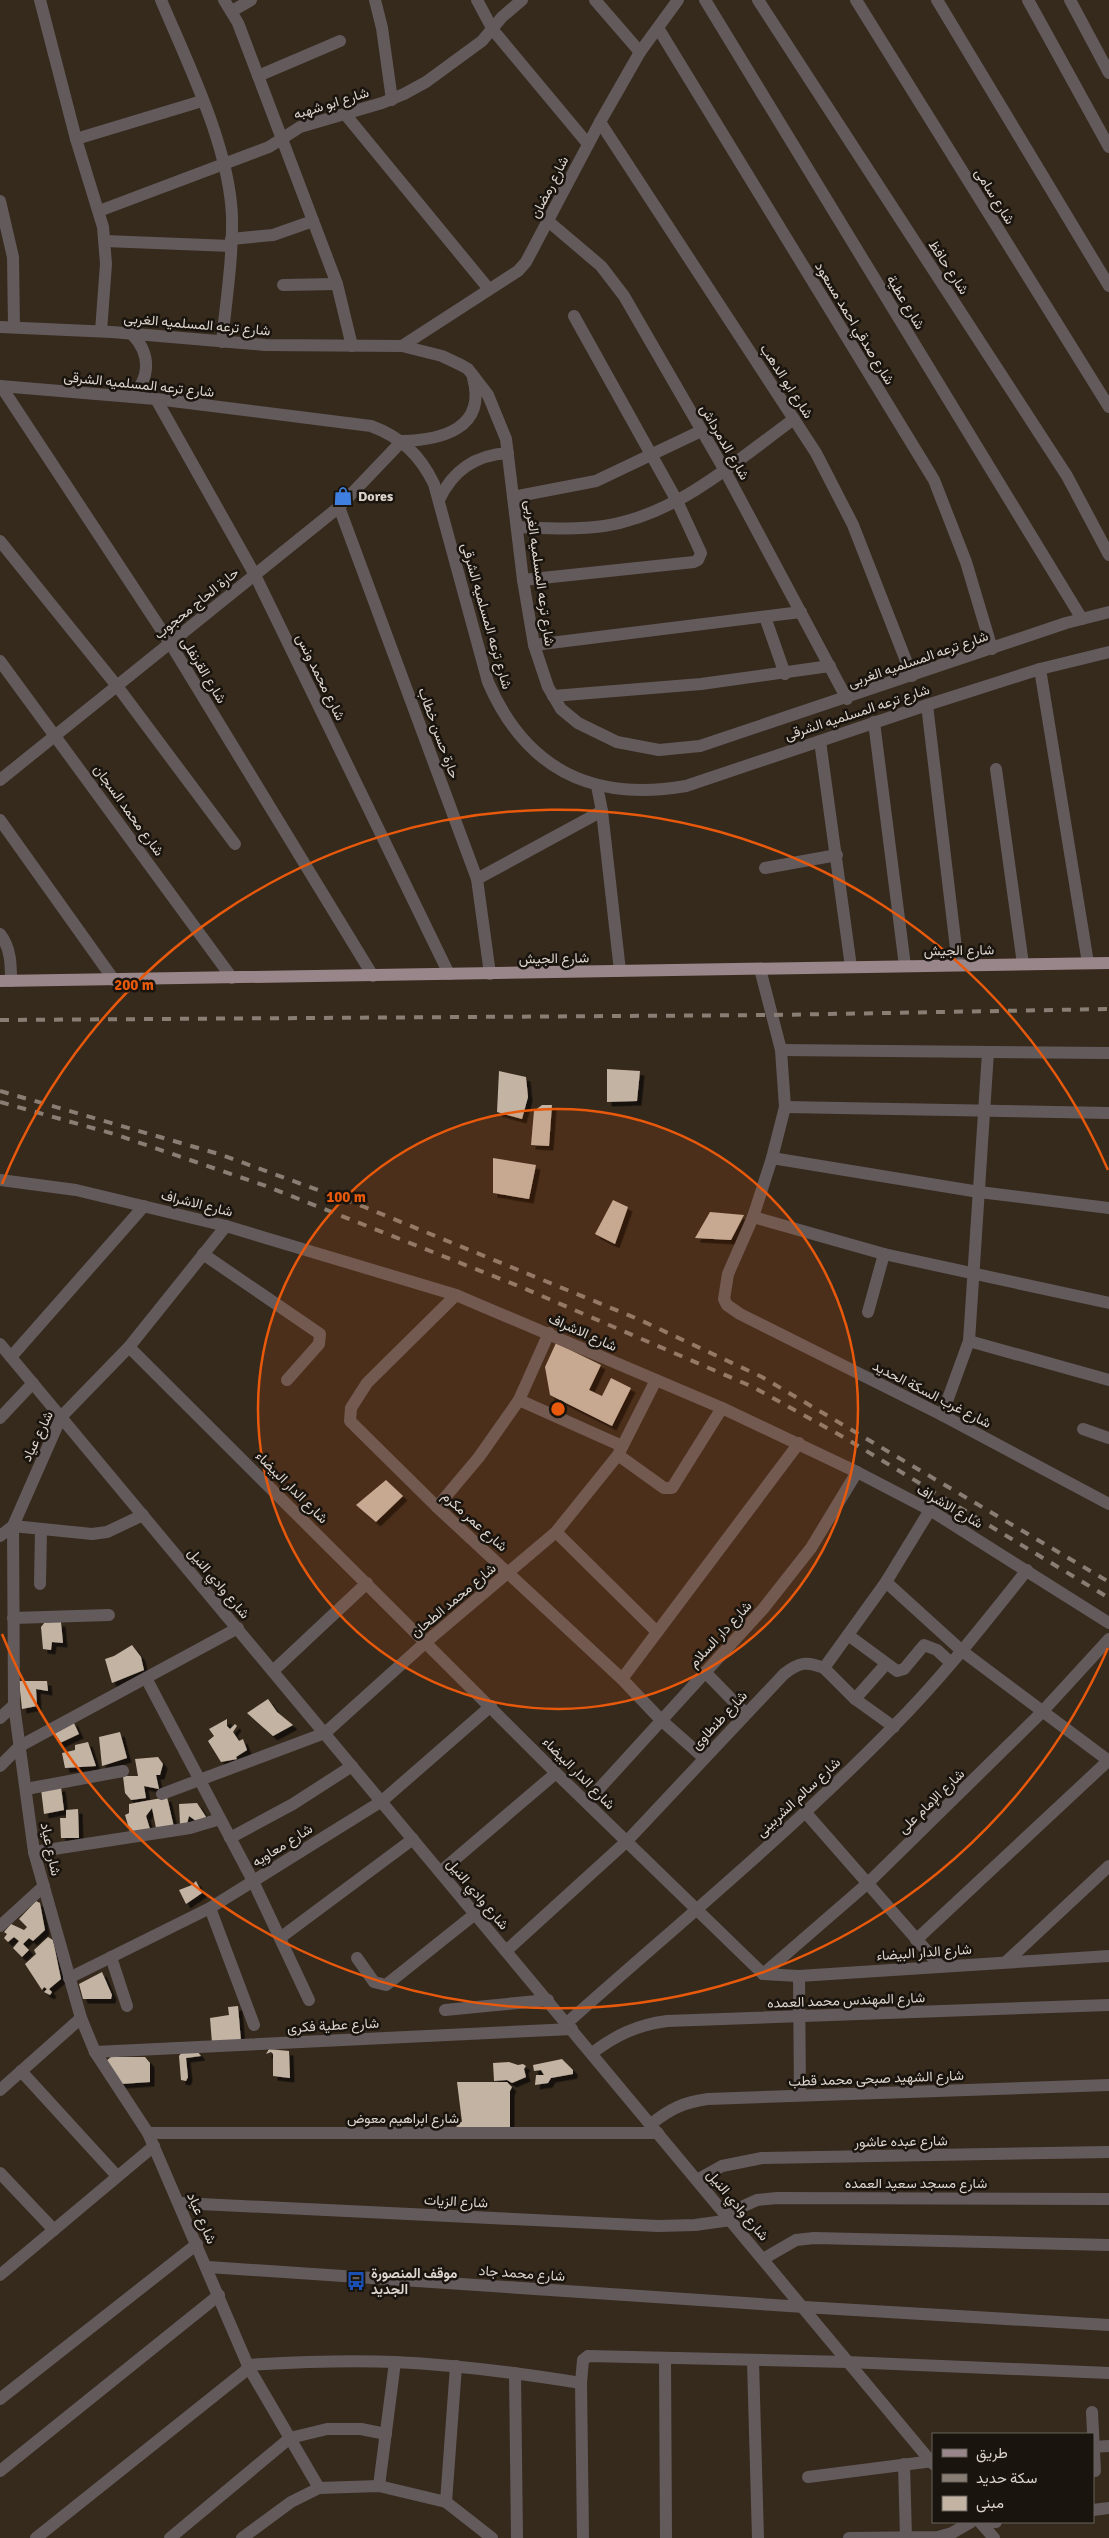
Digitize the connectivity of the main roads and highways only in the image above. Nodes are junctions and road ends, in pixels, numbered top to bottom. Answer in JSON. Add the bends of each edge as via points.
{"nodes":[{"id":1,"x":1109,"y":963,"type":"edge"},
{"id":2,"x":6,"y":981,"type":"edge"}],
"edges":[{"from":1,"to":2,"type":"main road","name":"شارع الجيش"}]}
